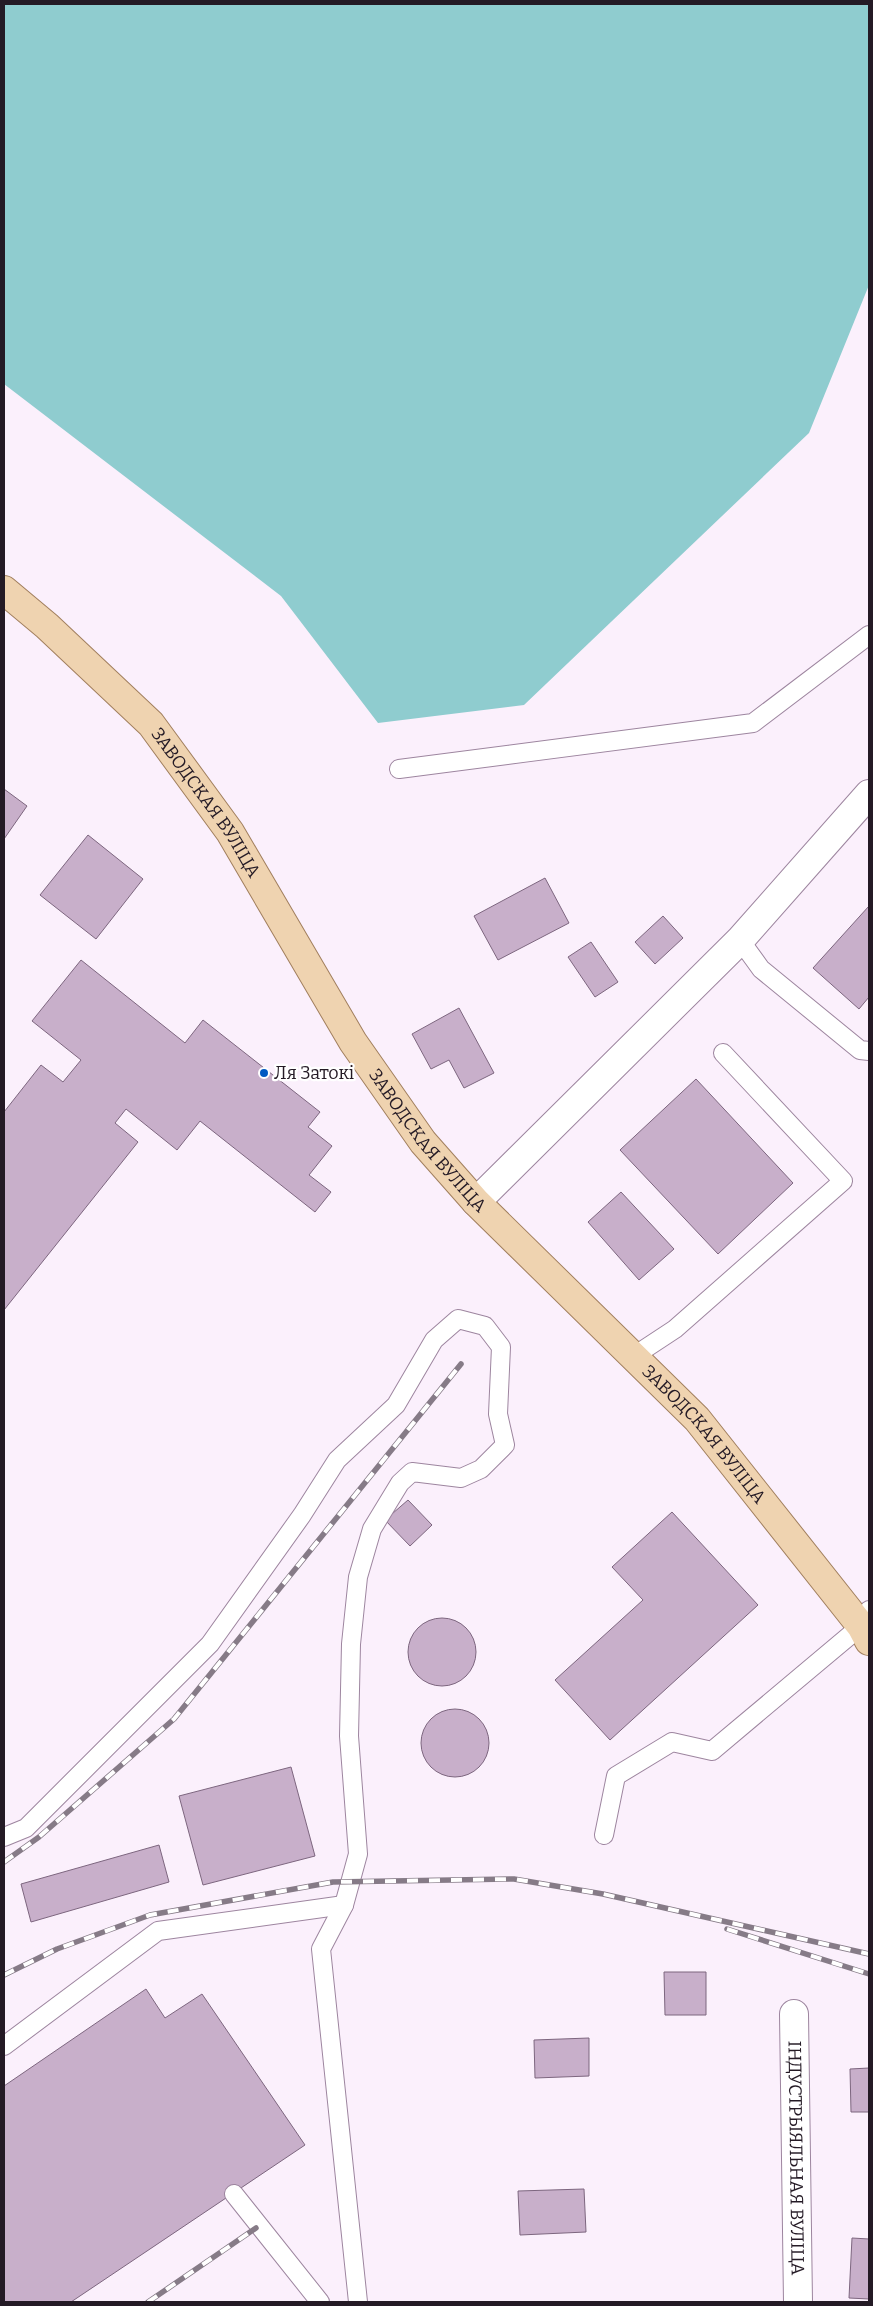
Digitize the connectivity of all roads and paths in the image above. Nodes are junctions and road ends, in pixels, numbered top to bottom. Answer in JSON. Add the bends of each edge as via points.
{"nodes":[{"id":1,"x":4,"y":590,"type":"edge"},
{"id":2,"x":869,"y":635,"type":"edge"},
{"id":3,"x":399,"y":769,"type":"dead end"},
{"id":4,"x":869,"y":794,"type":"edge"},
{"id":5,"x":740,"y":940,"type":"junction"},
{"id":6,"x":869,"y":1051,"type":"edge"},
{"id":7,"x":723,"y":1053,"type":"dead end"},
{"id":8,"x":476,"y":1202,"type":"junction"},
{"id":9,"x":634,"y":1356,"type":"junction"},
{"id":10,"x":866,"y":1626,"type":"edge"},
{"id":11,"x":604,"y":1835,"type":"dead end"},
{"id":12,"x":4,"y":1837,"type":"edge"},
{"id":13,"x":344,"y":1904,"type":"junction"},
{"id":14,"x":794,"y":2014,"type":"dead end"},
{"id":15,"x":4,"y":2046,"type":"edge"},
{"id":16,"x":234,"y":2194,"type":"dead end"},
{"id":17,"x":320,"y":2302,"type":"edge"},
{"id":18,"x":358,"y":2302,"type":"edge"},
{"id":19,"x":798,"y":2302,"type":"edge"}],
"edges":[{"from":1,"to":8,"type":"main road","name":"ЗАВОДСКАЯ ВУЛІЦА","via":[[151,724],[230,832],[353,1042],[423,1142]]},
{"from":2,"to":3,"type":"lane","via":[[753,723]]},
{"from":4,"to":5,"type":"street"},
{"from":5,"to":6,"type":"lane","via":[[762,969],[860,1050]]},
{"from":5,"to":8,"type":"street"},
{"from":7,"to":9,"type":"lane","via":[[843,1181],[675,1329]]},
{"from":8,"to":9,"type":"main road","name":"ЗАВОДСКАЯ ВУЛІЦА"},
{"from":9,"to":10,"type":"main road","name":"ЗАВОДСКАЯ ВУЛІЦА","via":[[698,1420]]},
{"from":10,"to":11,"type":"lane","via":[[712,1751],[672,1742],[616,1776]]},
{"from":12,"to":13,"type":"lane","via":[[26,1828],[210,1644],[337,1460],[396,1405],[434,1340],[458,1319],[486,1326],[501,1347],[498,1414],[506,1445],[481,1469],[461,1478],[412,1472],[400,1483],[372,1529],[358,1577],[350,1644],[349,1736],[358,1854]]},
{"from":13,"to":15,"type":"lane","via":[[158,1931]]},
{"from":13,"to":18,"type":"lane","via":[[321,1949]]},
{"from":14,"to":19,"type":"street","name":"ІНДУСТРЫЯЛЬНАЯ ВУЛІЦА"},
{"from":16,"to":17,"type":"lane"}]}
